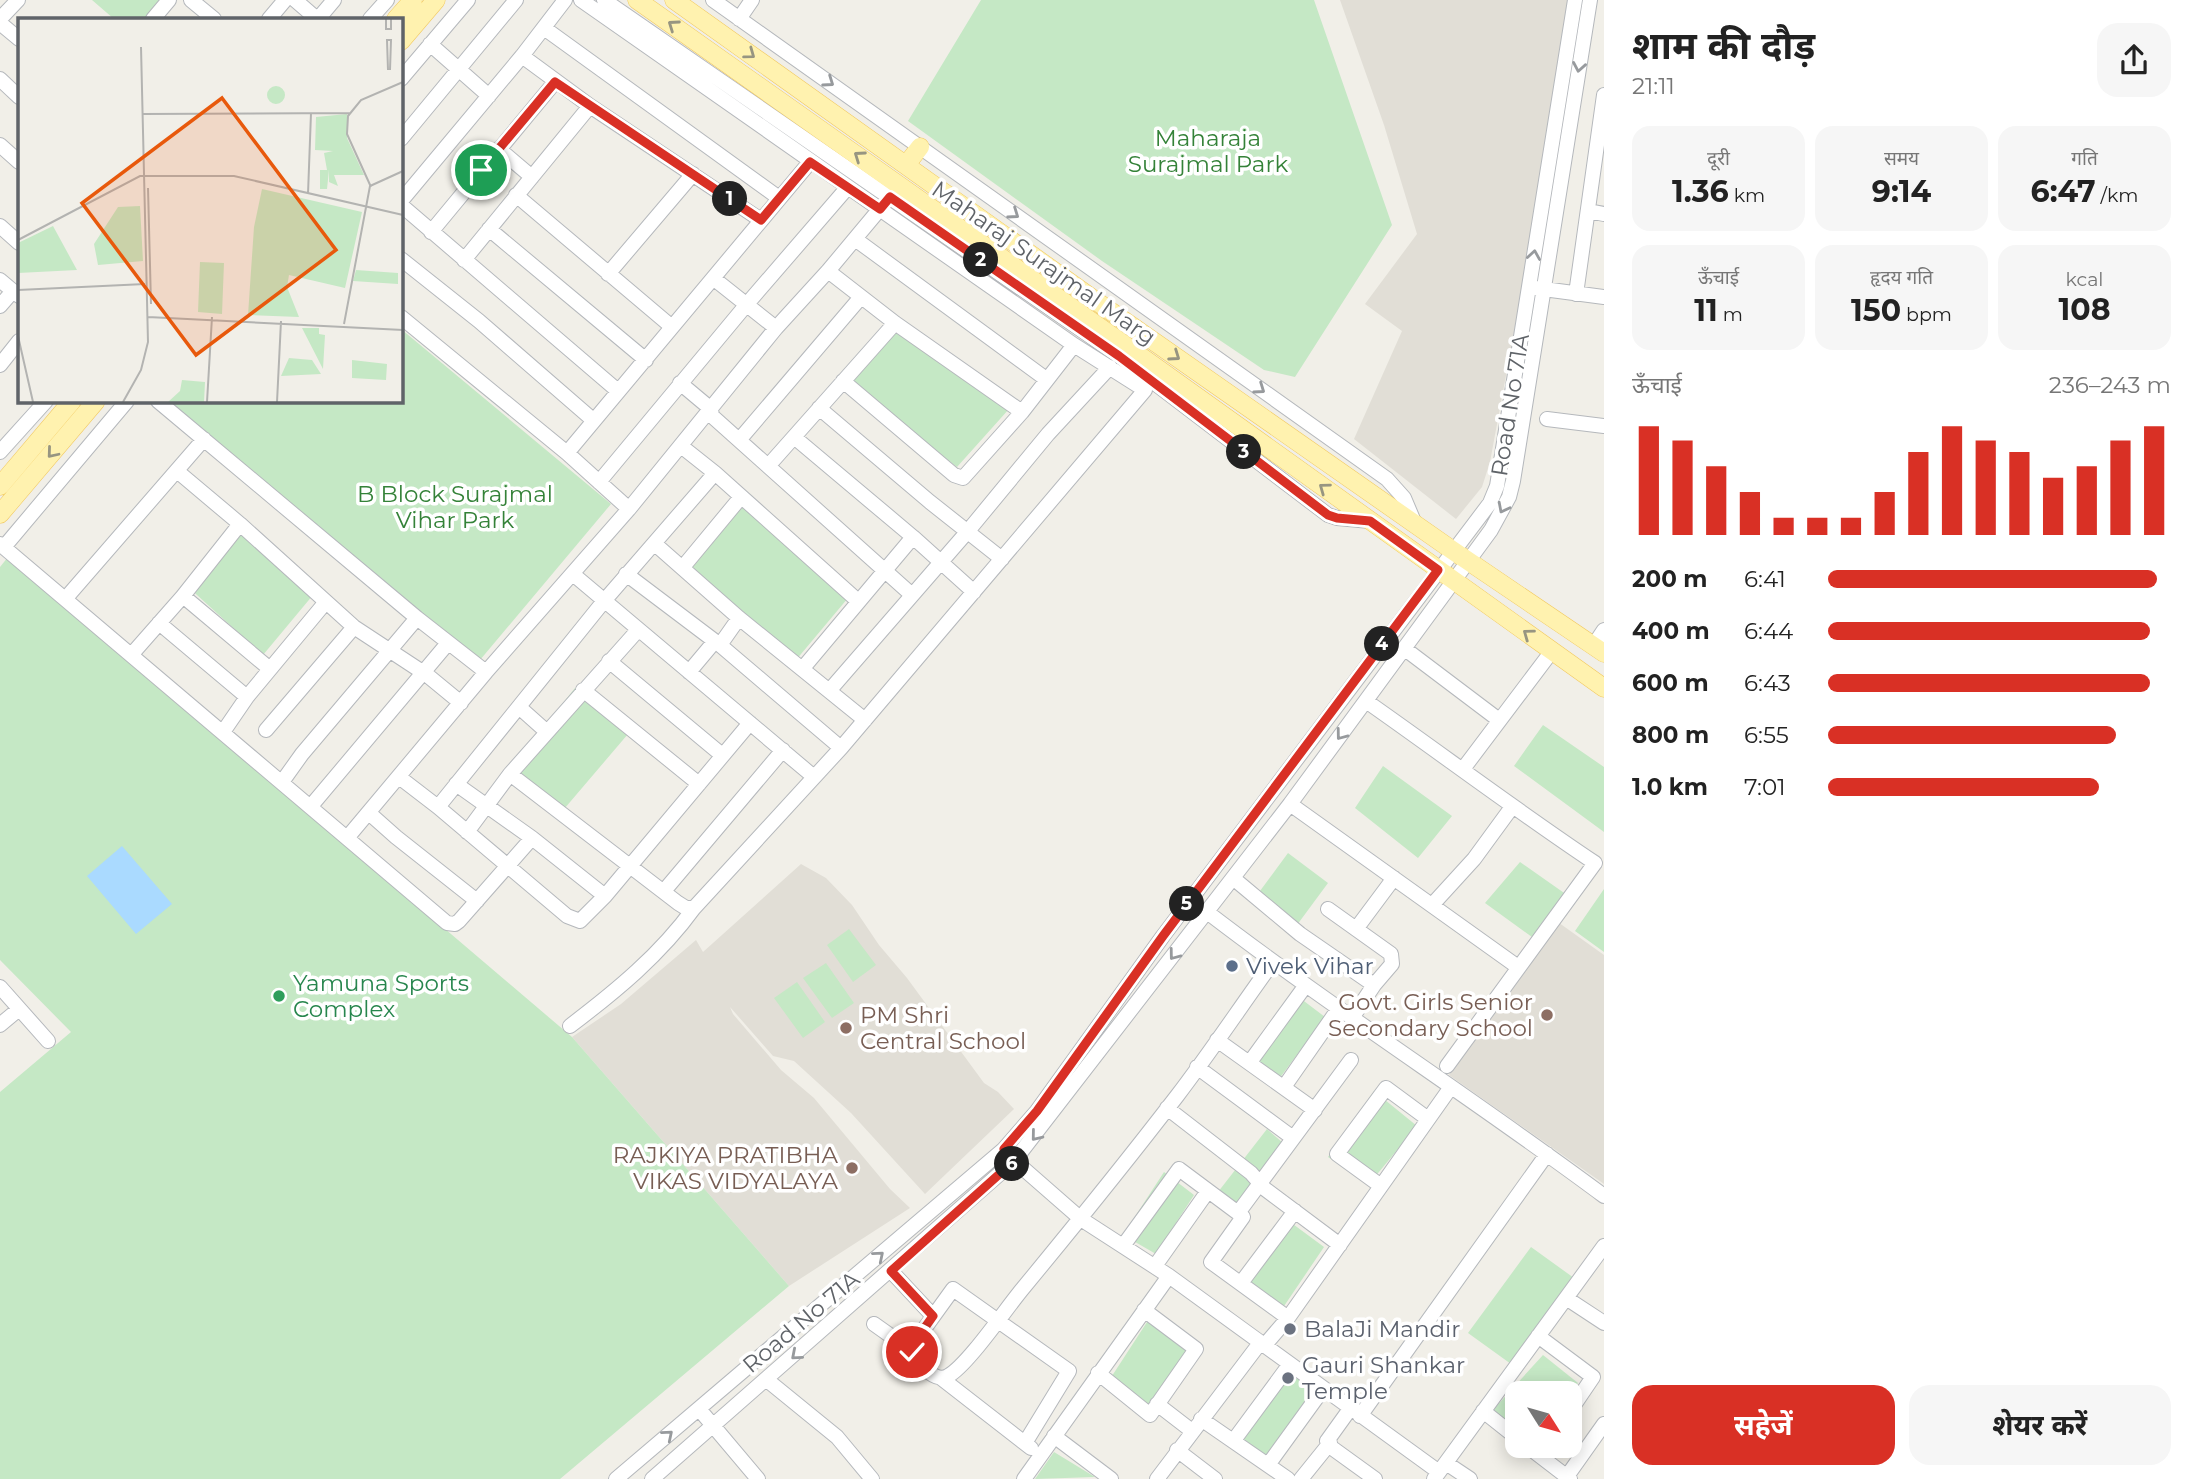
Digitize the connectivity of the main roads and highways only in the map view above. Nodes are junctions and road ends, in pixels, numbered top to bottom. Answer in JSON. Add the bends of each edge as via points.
{"nodes":[{"id":1,"x":413,"y":0,"type":"edge"},
{"id":2,"x":436,"y":0,"type":"edge"},
{"id":3,"x":637,"y":0,"type":"edge"},
{"id":4,"x":674,"y":0,"type":"edge"},
{"id":5,"x":397,"y":18,"type":"edge"},
{"id":6,"x":402,"y":40,"type":"edge"},
{"id":7,"x":920,"y":147,"type":"road end"},
{"id":8,"x":906,"y":165,"type":"junction"},
{"id":9,"x":71,"y":402,"type":"edge"},
{"id":10,"x":95,"y":402,"type":"edge"},
{"id":11,"x":0,"y":486,"type":"edge"},
{"id":12,"x":0,"y":514,"type":"edge"},
{"id":13,"x":1599,"y":649,"type":"edge"},
{"id":14,"x":1604,"y":688,"type":"edge"}],
"edges":[{"from":1,"to":5,"type":"main road"},
{"from":2,"to":6,"type":"main road"},
{"from":14,"to":3,"type":"main road","name":"Maharaj Surajmal Marg","one_way":true,"via":[[1370,521],[1118,356]]},
{"from":4,"to":8,"type":"main road","name":"Maharaj Surajmal Marg","one_way":true},
{"from":7,"to":8,"type":"main road"},
{"from":8,"to":13,"type":"main road","name":"Maharaj Surajmal Marg","one_way":true},
{"from":9,"to":11,"type":"main road"},
{"from":10,"to":12,"type":"main road","one_way":true}]}
